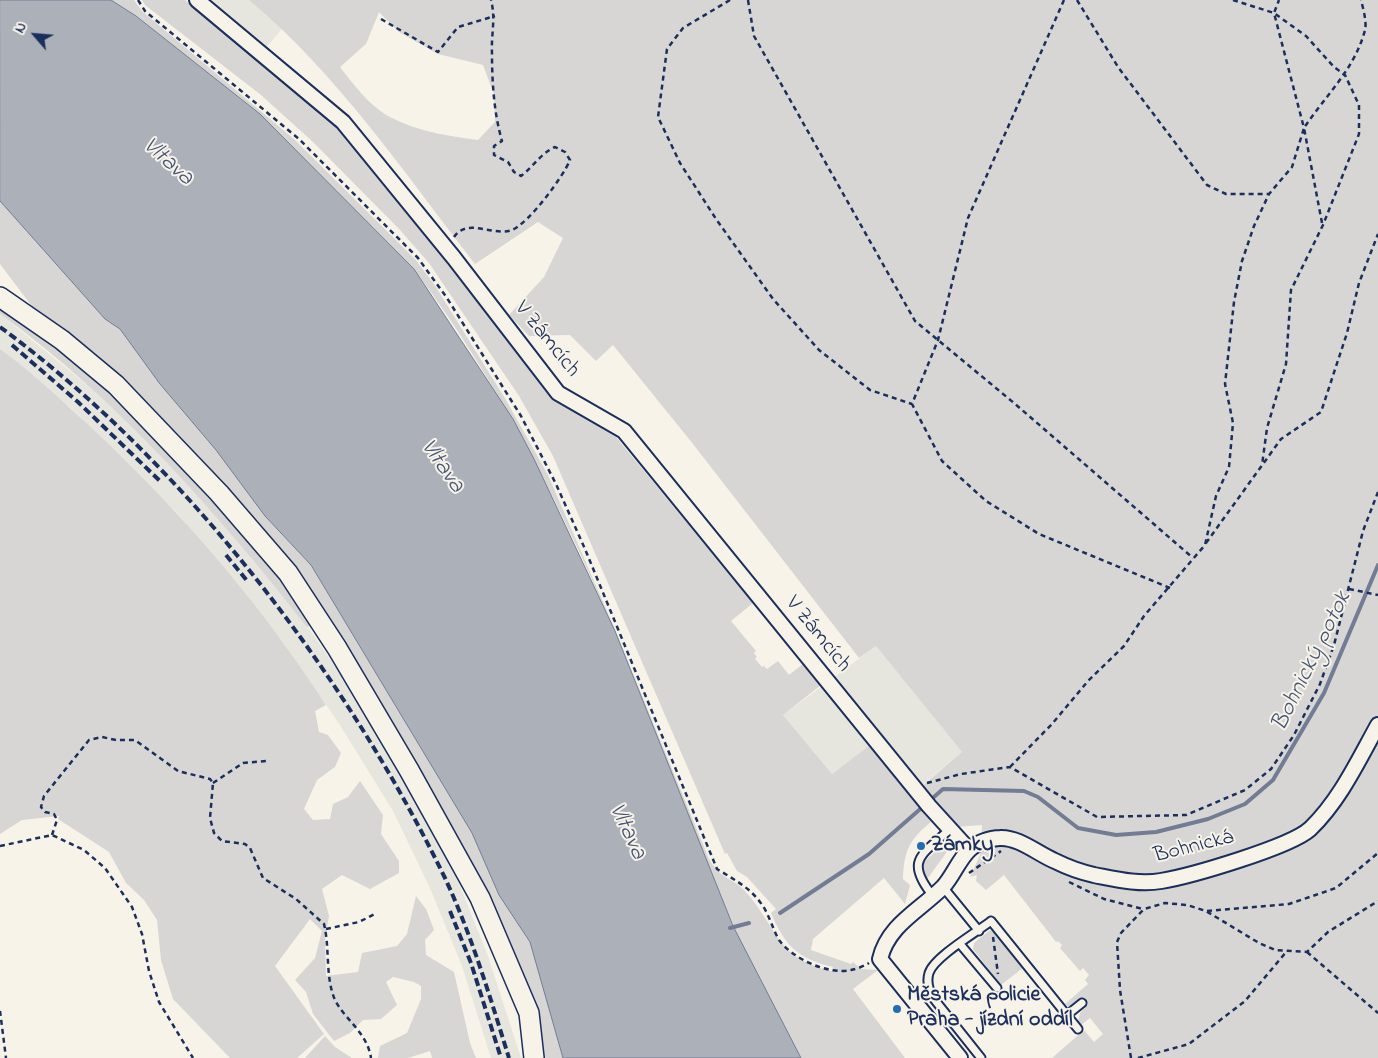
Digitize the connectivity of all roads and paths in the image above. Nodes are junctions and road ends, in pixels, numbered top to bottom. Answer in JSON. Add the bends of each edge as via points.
{"nodes":[{"id":1,"x":138,"y":0,"type":"edge"},
{"id":2,"x":197,"y":0,"type":"edge"},
{"id":3,"x":491,"y":0,"type":"edge"},
{"id":4,"x":730,"y":0,"type":"edge"},
{"id":5,"x":748,"y":0,"type":"edge"},
{"id":6,"x":1064,"y":0,"type":"edge"},
{"id":7,"x":1077,"y":0,"type":"edge"},
{"id":8,"x":1233,"y":0,"type":"edge"},
{"id":9,"x":1279,"y":0,"type":"edge"},
{"id":10,"x":1362,"y":0,"type":"edge"},
{"id":11,"x":1274,"y":13,"type":"junction"},
{"id":12,"x":495,"y":16,"type":"junction"},
{"id":13,"x":382,"y":19,"type":"dead end"},
{"id":14,"x":1345,"y":75,"type":"junction"},
{"id":15,"x":1304,"y":128,"type":"junction"},
{"id":16,"x":1268,"y":194,"type":"junction"},
{"id":17,"x":1323,"y":225,"type":"junction"},
{"id":18,"x":1378,"y":234,"type":"edge"},
{"id":19,"x":446,"y":249,"type":"junction"},
{"id":20,"x":0,"y":297,"type":"edge"},
{"id":21,"x":938,"y":340,"type":"junction"},
{"id":22,"x":912,"y":404,"type":"junction"},
{"id":23,"x":1262,"y":465,"type":"junction"},
{"id":24,"x":1378,"y":492,"type":"edge"},
{"id":25,"x":1206,"y":545,"type":"junction"},
{"id":26,"x":1193,"y":558,"type":"junction"},
{"id":27,"x":1170,"y":588,"type":"junction"},
{"id":28,"x":1349,"y":589,"type":"junction"},
{"id":29,"x":1378,"y":595,"type":"edge"},
{"id":30,"x":1378,"y":725,"type":"edge"},
{"id":31,"x":267,"y":761,"type":"dead end"},
{"id":32,"x":1010,"y":767,"type":"junction"},
{"id":33,"x":214,"y":783,"type":"junction"},
{"id":34,"x":913,"y":786,"type":"junction"},
{"id":35,"x":950,"y":829,"type":"junction"},
{"id":36,"x":52,"y":835,"type":"junction"},
{"id":37,"x":0,"y":846,"type":"edge"},
{"id":38,"x":969,"y":850,"type":"junction"},
{"id":39,"x":1003,"y":850,"type":"dead end"},
{"id":40,"x":1378,"y":853,"type":"edge"},
{"id":41,"x":953,"y":874,"type":"junction"},
{"id":42,"x":1068,"y":882,"type":"dead end"},
{"id":43,"x":943,"y":887,"type":"junction"},
{"id":44,"x":932,"y":896,"type":"junction"},
{"id":45,"x":1378,"y":900,"type":"edge"},
{"id":46,"x":1144,"y":909,"type":"junction"},
{"id":47,"x":1206,"y":911,"type":"junction"},
{"id":48,"x":375,"y":914,"type":"dead end"},
{"id":49,"x":994,"y":924,"type":"junction"},
{"id":50,"x":326,"y":929,"type":"junction"},
{"id":51,"x":979,"y":930,"type":"junction"},
{"id":52,"x":960,"y":944,"type":"junction"},
{"id":53,"x":1288,"y":951,"type":"junction"},
{"id":54,"x":1307,"y":952,"type":"junction"},
{"id":55,"x":880,"y":959,"type":"junction"},
{"id":56,"x":996,"y":987,"type":"joint"},
{"id":57,"x":1082,"y":1003,"type":"dead end"},
{"id":58,"x":1,"y":1012,"type":"edge"},
{"id":59,"x":1378,"y":1013,"type":"edge"},
{"id":60,"x":1066,"y":1015,"type":"junction"},
{"id":61,"x":1078,"y":1029,"type":"dead end"},
{"id":62,"x":6,"y":1058,"type":"edge"},
{"id":63,"x":193,"y":1058,"type":"edge"},
{"id":64,"x":371,"y":1058,"type":"edge"},
{"id":65,"x":534,"y":1058,"type":"edge"},
{"id":66,"x":960,"y":1058,"type":"edge"},
{"id":67,"x":981,"y":1058,"type":"edge"},
{"id":68,"x":1131,"y":1058,"type":"edge"},
{"id":69,"x":1138,"y":1058,"type":"edge"}],
"edges":[{"from":1,"to":55,"type":"path","via":[[146,11],[299,140],[418,258],[447,298],[521,416],[556,484],[718,869],[747,888],[761,902],[779,940],[796,956],[826,968],[850,971]]},
{"from":2,"to":19,"type":"street","name":"V Zámcích","via":[[343,122]]},
{"from":3,"to":12,"type":"path"},
{"from":4,"to":22,"type":"path","via":[[683,28],[667,49],[658,117],[680,163],[773,299],[819,350],[870,390]]},
{"from":5,"to":21,"type":"path","via":[[754,36],[914,320]]},
{"from":6,"to":21,"type":"path","via":[[968,218]]},
{"from":7,"to":16,"type":"path","via":[[1118,67],[1207,185],[1226,194]]},
{"from":8,"to":11,"type":"path"},
{"from":9,"to":11,"type":"path"},
{"from":10,"to":14,"type":"path","via":[[1365,29]]},
{"from":11,"to":14,"type":"path","via":[[1306,36]]},
{"from":11,"to":15,"type":"path"},
{"from":12,"to":13,"type":"path","via":[[458,27],[438,52]]},
{"from":12,"to":19,"type":"path","via":[[492,52],[496,120],[502,141],[494,146],[494,155],[508,162],[521,176],[543,153],[556,147],[566,152],[570,160],[563,175],[524,220],[511,230],[474,227],[458,232]]},
{"from":14,"to":15,"type":"path"},
{"from":14,"to":17,"type":"path","via":[[1359,106],[1359,134]]},
{"from":15,"to":16,"type":"path","via":[[1292,167]]},
{"from":15,"to":17,"type":"path"},
{"from":16,"to":25,"type":"path","via":[[1242,261],[1234,302],[1225,384],[1233,423],[1229,467],[1216,496]]},
{"from":17,"to":23,"type":"path","via":[[1291,290],[1286,364],[1267,428]]},
{"from":18,"to":23,"type":"path","via":[[1359,283],[1347,333],[1321,412],[1281,439]]},
{"from":19,"to":34,"type":"street","name":"V Zámcích","via":[[558,393],[624,431]]},
{"from":20,"to":65,"type":"main road","via":[[62,340],[116,385],[219,493],[288,573],[337,648],[480,898],[529,1013]]},
{"from":21,"to":22,"type":"path"},
{"from":21,"to":26,"type":"path"},
{"from":22,"to":27,"type":"path","via":[[942,461],[986,501],[1039,534]]},
{"from":23,"to":25,"type":"path"},
{"from":24,"to":28,"type":"path"},
{"from":25,"to":26,"type":"path"},
{"from":26,"to":27,"type":"path"},
{"from":27,"to":32,"type":"path","via":[[1144,616],[1124,646]]},
{"from":28,"to":29,"type":"path"},
{"from":28,"to":32,"type":"path","via":[[1320,684],[1294,735],[1271,769],[1245,790],[1186,815],[1097,817]]},
{"from":30,"to":38,"type":"street","name":"Bohnická","via":[[1343,787],[1326,812],[1308,830],[1285,843],[1245,857],[1161,881],[1136,882],[1092,874],[1055,862],[1015,841],[1000,838],[986,840]]},
{"from":31,"to":33,"type":"path","via":[[243,763]]},
{"from":32,"to":34,"type":"path","via":[[961,774]]},
{"from":33,"to":36,"type":"path","via":[[210,778],[178,771],[135,740],[102,737],[89,740],[44,796],[41,807],[45,812],[54,814],[57,820]]},
{"from":33,"to":50,"type":"path","via":[[210,818],[214,833],[222,841],[245,844],[250,848],[263,878],[296,900]]},
{"from":34,"to":35,"type":"street","name":"V Zámcích"},
{"from":35,"to":38,"type":"street","name":"V Zámcích"},
{"from":35,"to":44,"type":"lane","via":[[922,855],[917,866],[919,878]]},
{"from":36,"to":37,"type":"path"},
{"from":36,"to":63,"type":"path","via":[[84,850],[105,868],[132,907],[159,1002]]},
{"from":38,"to":41,"type":"street"},
{"from":39,"to":41,"type":"path","via":[[966,875]]},
{"from":40,"to":47,"type":"path","via":[[1336,888],[1289,904]]},
{"from":41,"to":43,"type":"street"},
{"from":42,"to":46,"type":"path","via":[[1104,900]]},
{"from":43,"to":44,"type":"street"},
{"from":43,"to":51,"type":"lane"},
{"from":44,"to":55,"type":"street","via":[[892,932],[883,944]]},
{"from":45,"to":54,"type":"path","via":[[1328,932]]},
{"from":46,"to":47,"type":"path","via":[[1165,903],[1187,904]]},
{"from":46,"to":68,"type":"path","via":[[1121,933],[1117,942],[1120,990]]},
{"from":47,"to":53,"type":"path","via":[[1259,944]]},
{"from":48,"to":50,"type":"path","via":[[359,922]]},
{"from":49,"to":51,"type":"lane","via":[[991,921]]},
{"from":49,"to":56,"type":"path"},
{"from":49,"to":60,"type":"lane"},
{"from":50,"to":64,"type":"path","via":[[331,989],[336,1002],[365,1040]]},
{"from":51,"to":52,"type":"lane"},
{"from":52,"to":56,"type":"lane"},
{"from":52,"to":67,"type":"lane","via":[[929,972],[928,990]]},
{"from":53,"to":54,"type":"path"},
{"from":53,"to":69,"type":"path","via":[[1246,1001],[1189,1044]]},
{"from":54,"to":59,"type":"path"},
{"from":55,"to":66,"type":"street"},
{"from":57,"to":60,"type":"lane"},
{"from":58,"to":62,"type":"path"},
{"from":60,"to":61,"type":"lane"}]}
